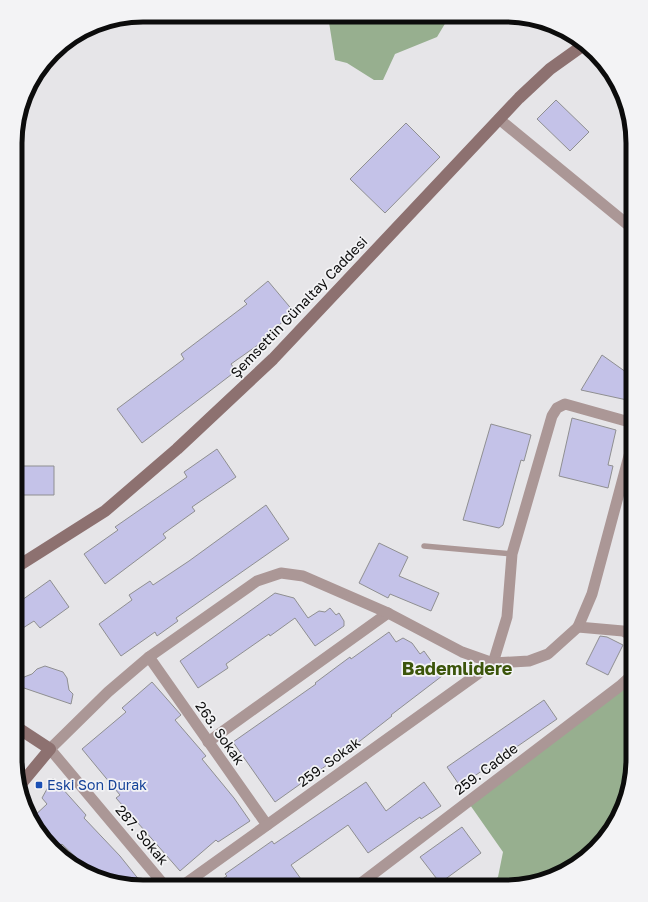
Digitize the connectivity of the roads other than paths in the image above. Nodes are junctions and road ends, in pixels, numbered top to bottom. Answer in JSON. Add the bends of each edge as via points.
{"nodes":[{"id":1,"x":580,"y":48,"type":"edge"},
{"id":2,"x":499,"y":119,"type":"junction"},
{"id":3,"x":626,"y":223,"type":"edge"},
{"id":4,"x":626,"y":421,"type":"edge"},
{"id":5,"x":626,"y":482,"type":"edge"},
{"id":6,"x":424,"y":546,"type":"dead end"},
{"id":7,"x":512,"y":554,"type":"junction"},
{"id":8,"x":22,"y":564,"type":"edge"},
{"id":9,"x":388,"y":613,"type":"junction"},
{"id":10,"x":578,"y":627,"type":"junction"},
{"id":11,"x":626,"y":632,"type":"edge"},
{"id":12,"x":149,"y":657,"type":"junction"},
{"id":13,"x":493,"y":663,"type":"junction"},
{"id":14,"x":626,"y":680,"type":"edge"},
{"id":15,"x":22,"y":731,"type":"edge"},
{"id":16,"x":208,"y":742,"type":"junction"},
{"id":17,"x":50,"y":749,"type":"junction"},
{"id":18,"x":24,"y":781,"type":"edge"},
{"id":19,"x":267,"y":825,"type":"junction"},
{"id":20,"x":160,"y":880,"type":"edge"},
{"id":21,"x":190,"y":880,"type":"edge"},
{"id":22,"x":365,"y":880,"type":"edge"}],
"edges":[{"from":1,"to":2,"type":"street","name":"Şemsettin Günaltay Caddesi","via":[[550,69]]},
{"from":2,"to":3,"type":"street"},
{"from":2,"to":8,"type":"street","name":"Şemsettin Günaltay Caddesi","via":[[272,359],[177,450],[105,511]]},
{"from":4,"to":7,"type":"street","via":[[575,405],[565,404],[557,408],[552,416]]},
{"from":5,"to":10,"type":"street","via":[[592,594]]},
{"from":6,"to":7,"type":"lane"},
{"from":7,"to":13,"type":"street","via":[[507,617]]},
{"from":9,"to":12,"type":"street","via":[[303,576],[281,573],[256,581]]},
{"from":9,"to":13,"type":"street","via":[[462,652]]},
{"from":9,"to":16,"type":"street"},
{"from":10,"to":11,"type":"street"},
{"from":10,"to":13,"type":"street","via":[[548,654],[529,661]]},
{"from":12,"to":16,"type":"street","name":"263. Sokak"},
{"from":12,"to":17,"type":"street","via":[[108,692]]},
{"from":13,"to":19,"type":"street","name":"259. Sokak"},
{"from":14,"to":22,"type":"street","name":"259. Cadde"},
{"from":15,"to":17,"type":"street"},
{"from":16,"to":19,"type":"street","name":"263. Sokak"},
{"from":17,"to":18,"type":"street"},
{"from":17,"to":20,"type":"street","name":"287. Sokak"},
{"from":19,"to":21,"type":"street","name":"259. Sokak"}]}
